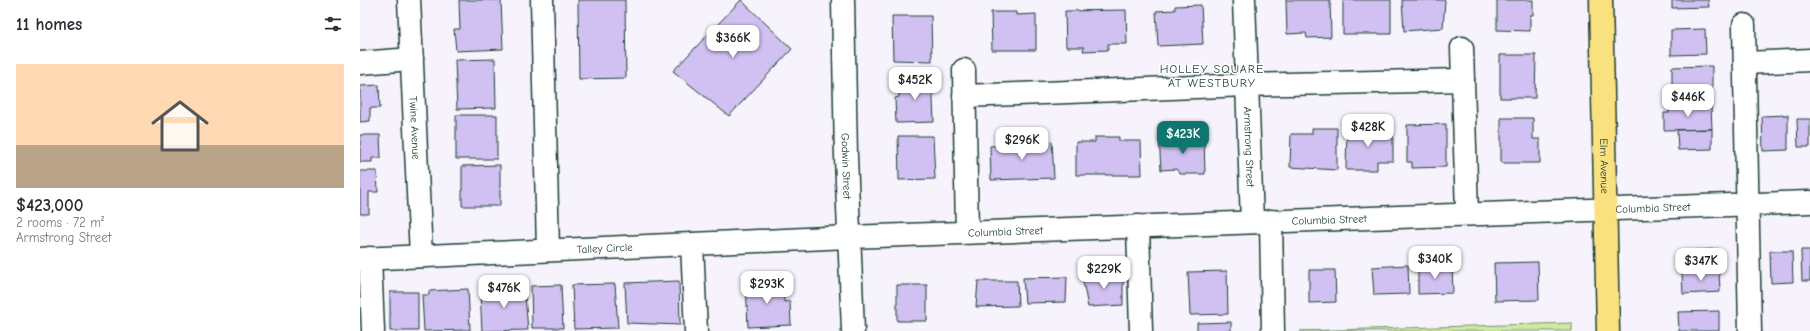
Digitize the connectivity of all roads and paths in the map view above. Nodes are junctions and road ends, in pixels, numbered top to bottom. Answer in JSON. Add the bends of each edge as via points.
{"nodes":[{"id":1,"x":409,"y":0,"type":"edge"},
{"id":2,"x":542,"y":0,"type":"edge"},
{"id":3,"x":843,"y":0,"type":"edge"},
{"id":4,"x":1244,"y":0,"type":"edge"},
{"id":5,"x":1601,"y":0,"type":"edge"},
{"id":6,"x":1744,"y":25,"type":"dead end"},
{"id":7,"x":1462,"y":48,"type":"dead end"},
{"id":8,"x":412,"y":59,"type":"junction"},
{"id":9,"x":1810,"y":60,"type":"edge"},
{"id":10,"x":360,"y":63,"type":"edge"},
{"id":11,"x":1745,"y":63,"type":"junction"},
{"id":12,"x":964,"y":70,"type":"dead end"},
{"id":13,"x":1463,"y":80,"type":"junction"},
{"id":14,"x":1247,"y":85,"type":"junction"},
{"id":15,"x":964,"y":96,"type":"junction"},
{"id":16,"x":1810,"y":202,"type":"edge"},
{"id":17,"x":1748,"y":204,"type":"junction"},
{"id":18,"x":1606,"y":209,"type":"junction"},
{"id":19,"x":1467,"y":214,"type":"junction"},
{"id":20,"x":1261,"y":222,"type":"junction"},
{"id":21,"x":1138,"y":226,"type":"junction"},
{"id":22,"x":967,"y":232,"type":"junction"},
{"id":23,"x":849,"y":237,"type":"junction"},
{"id":24,"x":692,"y":244,"type":"junction"},
{"id":25,"x":548,"y":250,"type":"junction"},
{"id":26,"x":421,"y":256,"type":"junction"},
{"id":27,"x":365,"y":259,"type":"edge"},
{"id":28,"x":373,"y":331,"type":"edge"},
{"id":29,"x":696,"y":331,"type":"edge"},
{"id":30,"x":853,"y":331,"type":"edge"},
{"id":31,"x":1140,"y":331,"type":"edge"},
{"id":32,"x":1273,"y":331,"type":"edge"},
{"id":33,"x":1608,"y":331,"type":"edge"},
{"id":34,"x":1750,"y":331,"type":"edge"}],
"edges":[{"from":1,"to":8,"type":"street","name":"Twine Avenue"},
{"from":2,"to":25,"type":"street"},
{"from":3,"to":23,"type":"street","name":"Godwin Street"},
{"from":4,"to":14,"type":"street","name":"Armstrong Street"},
{"from":5,"to":18,"type":"main road","name":"Elm Avenue"},
{"from":6,"to":11,"type":"street"},
{"from":7,"to":13,"type":"street"},
{"from":8,"to":10,"type":"street"},
{"from":8,"to":26,"type":"street","name":"Twine Avenue"},
{"from":9,"to":11,"type":"street"},
{"from":11,"to":17,"type":"street"},
{"from":12,"to":15,"type":"street"},
{"from":13,"to":14,"type":"street"},
{"from":13,"to":19,"type":"street"},
{"from":14,"to":15,"type":"street"},
{"from":14,"to":20,"type":"street","name":"Armstrong Street"},
{"from":15,"to":22,"type":"street"},
{"from":16,"to":17,"type":"street","name":"Columbia Street"},
{"from":17,"to":18,"type":"street","name":"Columbia Street"},
{"from":17,"to":34,"type":"street"},
{"from":18,"to":19,"type":"street","name":"Columbia Street"},
{"from":18,"to":33,"type":"main road","name":"Elm Avenue"},
{"from":19,"to":20,"type":"street","name":"Columbia Street"},
{"from":20,"to":21,"type":"street","name":"Columbia Street"},
{"from":20,"to":32,"type":"street","name":"Armstrong Street"},
{"from":21,"to":22,"type":"street","name":"Columbia Street"},
{"from":21,"to":31,"type":"street"},
{"from":22,"to":23,"type":"street","name":"Columbia Street"},
{"from":23,"to":24,"type":"street","name":"Talley Circle"},
{"from":23,"to":30,"type":"street","name":"Godwin Street"},
{"from":24,"to":25,"type":"street","name":"Talley Circle"},
{"from":24,"to":29,"type":"street"},
{"from":25,"to":26,"type":"street","name":"Talley Circle"},
{"from":26,"to":27,"type":"street","name":"Talley Circle"},
{"from":27,"to":28,"type":"street"}]}
